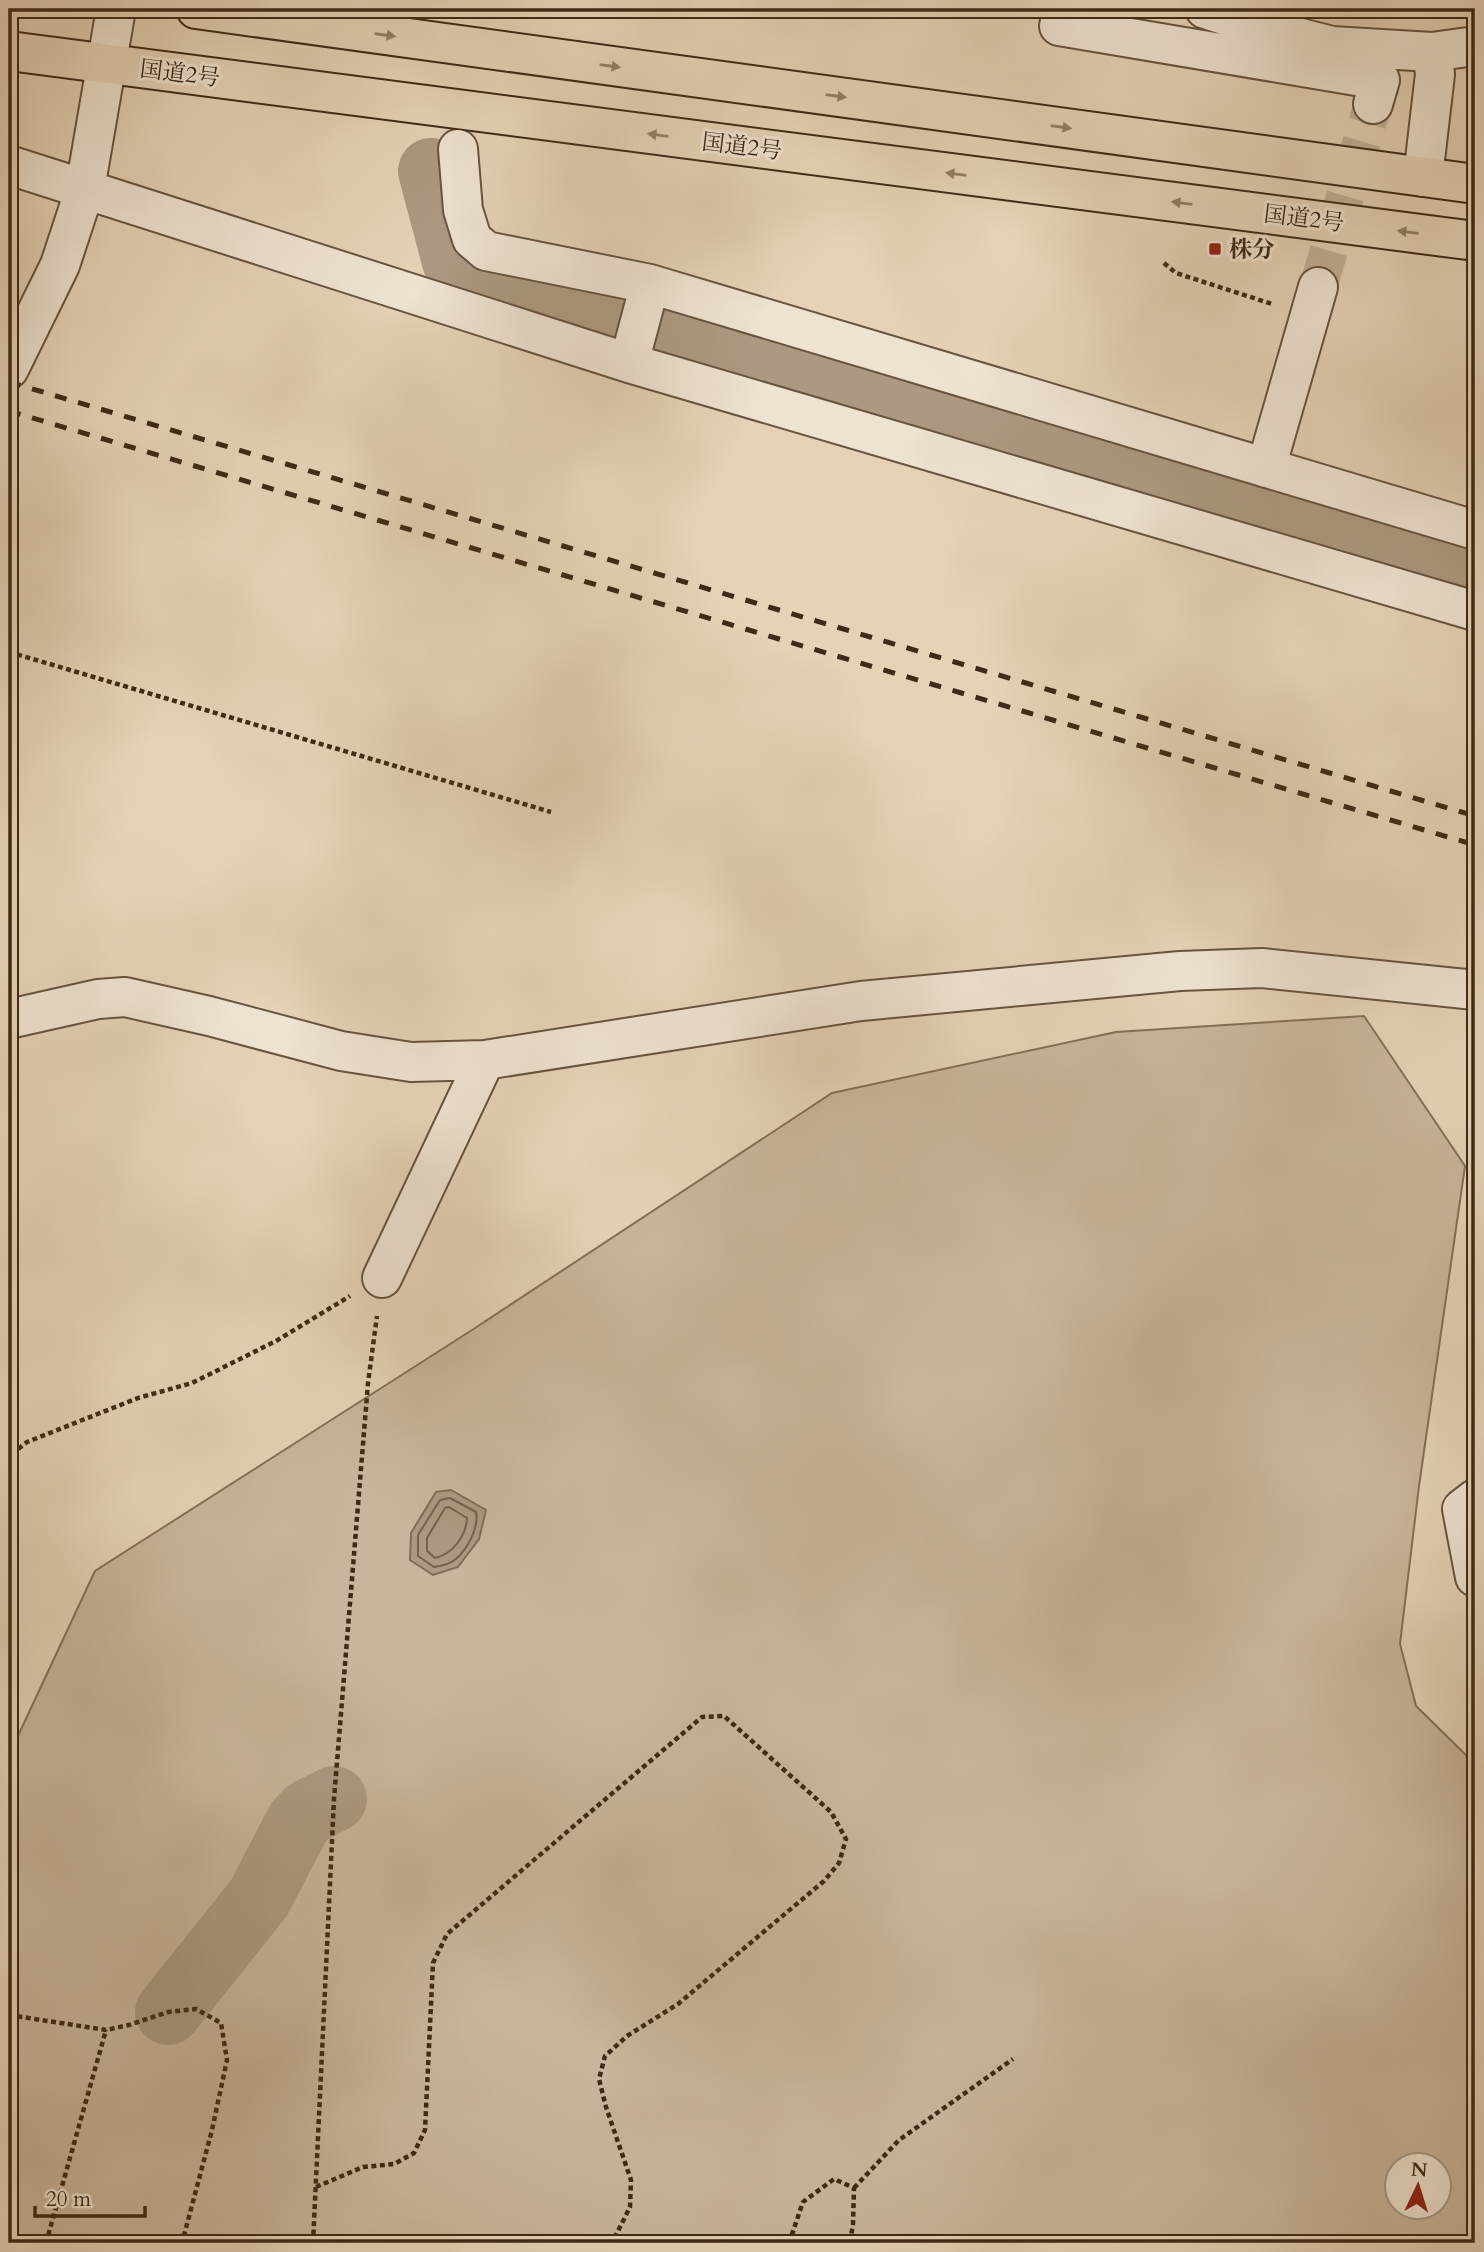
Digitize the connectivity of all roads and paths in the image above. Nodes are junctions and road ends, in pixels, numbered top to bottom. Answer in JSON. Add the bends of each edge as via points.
{"nodes":[{"id":1,"x":116,"y":9,"type":"edge"},
{"id":2,"x":196,"y":9,"type":"edge"},
{"id":3,"x":1063,"y":9,"type":"edge"},
{"id":4,"x":1205,"y":9,"type":"edge"},
{"id":5,"x":1475,"y":46,"type":"edge"},
{"id":6,"x":9,"y":51,"type":"edge"},
{"id":7,"x":1432,"y":52,"type":"junction"},
{"id":8,"x":107,"y":64,"type":"junction"},
{"id":9,"x":1373,"y":104,"type":"tunnel mouth"},
{"id":10,"x":458,"y":149,"type":"dead end"},
{"id":11,"x":9,"y":165,"type":"edge"},
{"id":12,"x":1423,"y":177,"type":"junction"},
{"id":13,"x":1475,"y":184,"type":"edge"},
{"id":14,"x":85,"y":189,"type":"junction"},
{"id":15,"x":1475,"y":240,"type":"edge"},
{"id":16,"x":1164,"y":263,"type":"dead end"},
{"id":17,"x":1318,"y":287,"type":"tunnel mouth"},
{"id":18,"x":649,"y":289,"type":"junction"},
{"id":19,"x":1269,"y":316,"type":"dead end"},
{"id":20,"x":630,"y":357,"type":"junction"},
{"id":21,"x":9,"y":369,"type":"edge"},
{"id":22,"x":1266,"y":468,"type":"junction"},
{"id":23,"x":1475,"y":530,"type":"edge"},
{"id":24,"x":1475,"y":611,"type":"edge"},
{"id":25,"x":9,"y":652,"type":"edge"},
{"id":26,"x":551,"y":812,"type":"dead end"},
{"id":27,"x":1475,"y":990,"type":"edge"},
{"id":28,"x":9,"y":1019,"type":"edge"},
{"id":29,"x":485,"y":1060,"type":"junction"},
{"id":30,"x":382,"y":1278,"type":"junction"},
{"id":31,"x":9,"y":1440,"type":"edge"},
{"id":32,"x":17,"y":1450,"type":"junction"},
{"id":33,"x":9,"y":1490,"type":"edge"},
{"id":34,"x":1475,"y":1499,"type":"edge"},
{"id":35,"x":1475,"y":1577,"type":"edge"},
{"id":36,"x":9,"y":2015,"type":"edge"},
{"id":37,"x":106,"y":2030,"type":"junction"},
{"id":38,"x":1013,"y":2059,"type":"dead end"},
{"id":39,"x":316,"y":2187,"type":"junction"},
{"id":40,"x":854,"y":2188,"type":"junction"},
{"id":41,"x":46,"y":2243,"type":"edge"},
{"id":42,"x":182,"y":2243,"type":"edge"},
{"id":43,"x":313,"y":2243,"type":"edge"},
{"id":44,"x":611,"y":2243,"type":"edge"},
{"id":45,"x":789,"y":2243,"type":"edge"},
{"id":46,"x":850,"y":2243,"type":"edge"}],
"edges":[{"from":1,"to":8,"type":"street"},
{"from":2,"to":12,"type":"highway","one_way":true},
{"from":3,"to":9,"type":"street","via":[[1059,26],[1380,80]]},
{"from":4,"to":7,"type":"street","via":[[1332,46]]},
{"from":5,"to":7,"type":"street"},
{"from":6,"to":8,"type":"highway","name":"国道2号"},
{"from":7,"to":12,"type":"street","via":[[1435,74]]},
{"from":8,"to":14,"type":"street"},
{"from":15,"to":8,"type":"highway","name":"国道2号","one_way":true},
{"from":10,"to":18,"type":"street","via":[[463,210],[472,239],[486,251]]},
{"from":11,"to":14,"type":"street"},
{"from":12,"to":13,"type":"highway"},
{"from":14,"to":20,"type":"street"},
{"from":14,"to":21,"type":"street","via":[[60,264]]},
{"from":16,"to":19,"type":"path","via":[[1176,273],[1272,304]]},
{"from":17,"to":22,"type":"street"},
{"from":18,"to":20,"type":"street"},
{"from":18,"to":22,"type":"street"},
{"from":20,"to":24,"type":"street"},
{"from":22,"to":23,"type":"street"},
{"from":25,"to":26,"type":"path"},
{"from":27,"to":29,"type":"street","via":[[1262,968],[1167,972],[862,1001]]},
{"from":28,"to":29,"type":"street","via":[[125,997],[341,1051],[411,1062]]},
{"from":29,"to":30,"type":"street"},
{"from":30,"to":32,"type":"path","via":[[276,1341],[192,1383],[138,1398]]},
{"from":30,"to":39,"type":"path","via":[[368,1383],[334,1799]]},
{"from":31,"to":32,"type":"path"},
{"from":32,"to":33,"type":"path"},
{"from":34,"to":35,"type":"street","via":[[1462,1509]]},
{"from":36,"to":37,"type":"path"},
{"from":37,"to":41,"type":"path"},
{"from":37,"to":42,"type":"path","via":[[196,2009],[221,2023],[227,2060]]},
{"from":38,"to":40,"type":"path","via":[[899,2140]]},
{"from":39,"to":43,"type":"path"},
{"from":39,"to":44,"type":"path","via":[[363,2167],[394,2164],[414,2153],[425,2130],[433,1964],[447,1934],[702,1717],[724,1716],[831,1812],[846,1839],[839,1863],[824,1881],[678,2004],[626,2036],[606,2056],[599,2079],[631,2180],[630,2207]]},
{"from":40,"to":45,"type":"path","via":[[834,2179],[803,2202]]},
{"from":40,"to":46,"type":"path"}]}
